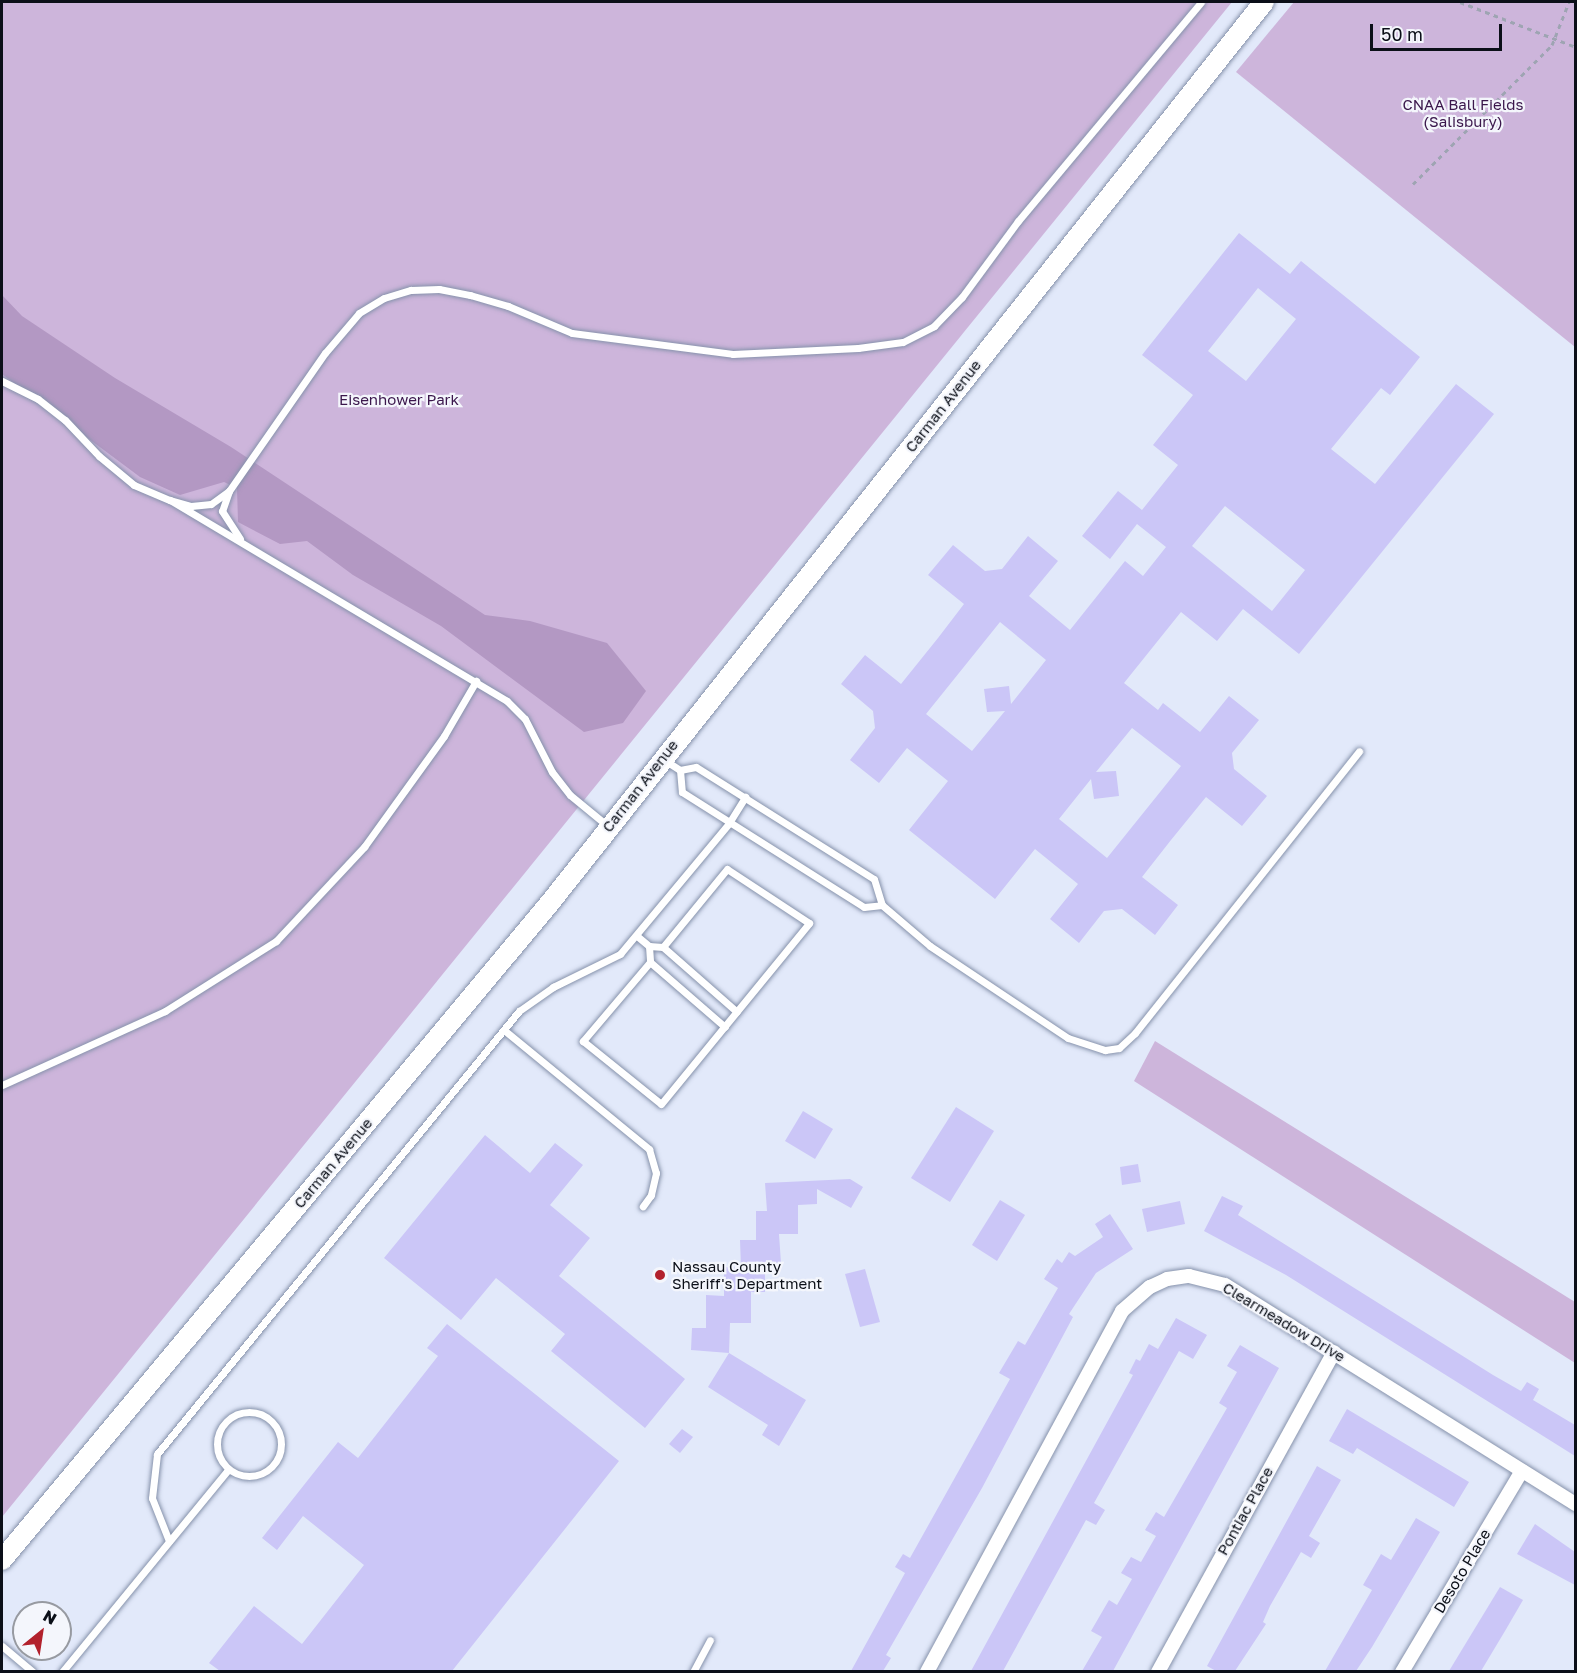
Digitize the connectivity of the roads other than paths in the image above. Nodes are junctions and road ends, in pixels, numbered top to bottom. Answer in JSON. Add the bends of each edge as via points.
{"nodes":[{"id":1,"x":1201,"y":2,"type":"edge"},
{"id":2,"x":1264,"y":2,"type":"edge"},
{"id":3,"x":2,"y":381,"type":"edge"},
{"id":4,"x":229,"y":491,"type":"junction"},
{"id":5,"x":170,"y":500,"type":"junction"},
{"id":6,"x":244,"y":544,"type":"junction"},
{"id":7,"x":476,"y":681,"type":"junction"},
{"id":8,"x":1359,"y":751,"type":"dead end"},
{"id":9,"x":661,"y":758,"type":"junction"},
{"id":10,"x":680,"y":770,"type":"junction"},
{"id":11,"x":745,"y":797,"type":"junction"},
{"id":12,"x":729,"y":823,"type":"junction"},
{"id":13,"x":609,"y":827,"type":"junction"},
{"id":14,"x":882,"y":905,"type":"junction"},
{"id":15,"x":637,"y":936,"type":"junction"},
{"id":16,"x":649,"y":946,"type":"junction"},
{"id":17,"x":663,"y":947,"type":"junction"},
{"id":18,"x":650,"y":962,"type":"junction"},
{"id":19,"x":737,"y":1012,"type":"junction"},
{"id":20,"x":725,"y":1027,"type":"junction"},
{"id":21,"x":504,"y":1030,"type":"junction"},
{"id":22,"x":2,"y":1085,"type":"edge"},
{"id":23,"x":643,"y":1206,"type":"dead end"},
{"id":24,"x":1334,"y":1352,"type":"junction"},
{"id":25,"x":227,"y":1471,"type":"junction"},
{"id":26,"x":1522,"y":1471,"type":"junction"},
{"id":27,"x":1575,"y":1504,"type":"edge"},
{"id":28,"x":169,"y":1541,"type":"junction"},
{"id":29,"x":2,"y":1560,"type":"edge"},
{"id":30,"x":710,"y":1640,"type":"dead end"},
{"id":31,"x":2,"y":1646,"type":"edge"},
{"id":32,"x":33,"y":1671,"type":"edge"},
{"id":33,"x":62,"y":1671,"type":"edge"},
{"id":34,"x":693,"y":1671,"type":"edge"},
{"id":35,"x":927,"y":1671,"type":"edge"},
{"id":36,"x":1158,"y":1671,"type":"edge"},
{"id":37,"x":1402,"y":1671,"type":"edge"}],
"edges":[{"from":1,"to":4,"type":"lane","via":[[1018,221],[962,297],[934,326],[903,342],[858,348],[721,353],[572,333],[470,295],[440,289],[411,290],[384,298],[358,313],[325,353]]},
{"from":2,"to":9,"type":"main road","name":"Carman Avenue"},
{"from":3,"to":5,"type":"lane","via":[[38,399],[65,420],[99,456],[134,484]]},
{"from":4,"to":5,"type":"lane","via":[[211,504],[191,506]]},
{"from":4,"to":6,"type":"lane","via":[[222,511]]},
{"from":5,"to":6,"type":"lane"},
{"from":6,"to":7,"type":"lane"},
{"from":7,"to":13,"type":"lane","via":[[507,701],[525,719],[552,772],[570,795]]},
{"from":7,"to":22,"type":"lane","via":[[444,736],[364,847],[276,941],[165,1011]]},
{"from":8,"to":14,"type":"lane","via":[[1135,1033],[1119,1048],[1106,1050],[1068,1038],[930,946]]},
{"from":9,"to":10,"type":"lane"},
{"from":9,"to":13,"type":"main road","name":"Carman Avenue"},
{"from":10,"to":11,"type":"lane","via":[[696,767]]},
{"from":10,"to":12,"type":"lane","via":[[682,792]]},
{"from":11,"to":12,"type":"lane"},
{"from":11,"to":14,"type":"lane","via":[[874,879]]},
{"from":12,"to":14,"type":"lane","via":[[864,907]]},
{"from":12,"to":15,"type":"lane"},
{"from":13,"to":29,"type":"main road","name":"Carman Avenue"},
{"from":15,"to":16,"type":"lane"},
{"from":15,"to":21,"type":"lane","via":[[620,954],[553,987],[519,1011]]},
{"from":16,"to":17,"type":"lane"},
{"from":16,"to":18,"type":"lane"},
{"from":17,"to":19,"type":"lane"},
{"from":17,"to":19,"type":"lane","via":[[727,869],[809,923]]},
{"from":18,"to":20,"type":"lane"},
{"from":18,"to":20,"type":"lane","via":[[583,1041],[661,1104]]},
{"from":19,"to":20,"type":"lane"},
{"from":21,"to":23,"type":"lane","via":[[650,1149],[656,1173],[651,1195]]},
{"from":21,"to":28,"type":"lane","via":[[157,1454],[152,1498]]},
{"from":24,"to":26,"type":"street","name":"Clearmeadow Drive"},
{"from":24,"to":35,"type":"street","name":"Clearmeadow Drive","via":[[1267,1309],[1207,1278],[1167,1279],[1131,1301],[1097,1354]]},
{"from":24,"to":36,"type":"street","name":"Pontiac Place"},
{"from":25,"to":25,"type":"lane","via":[[259,1475],[278,1461],[279,1436],[271,1421],[258,1413],[241,1411],[231,1416],[217,1438],[219,1455]]},
{"from":25,"to":28,"type":"lane"},
{"from":26,"to":27,"type":"street","name":"Clearmeadow Drive"},
{"from":26,"to":37,"type":"street","name":"Desoto Place"},
{"from":28,"to":33,"type":"lane"},
{"from":30,"to":34,"type":"lane"},
{"from":31,"to":32,"type":"lane"}]}
